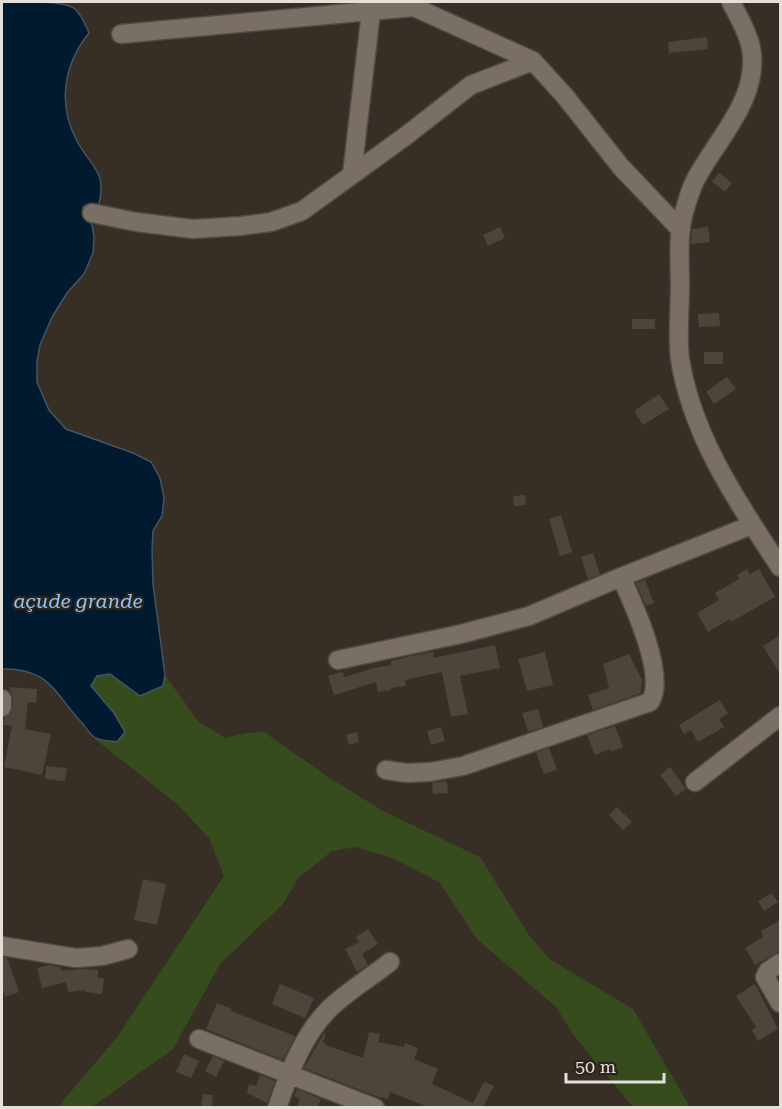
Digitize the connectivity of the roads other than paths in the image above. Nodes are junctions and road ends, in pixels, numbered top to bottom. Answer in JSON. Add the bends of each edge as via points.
{"nodes":[{"id":1,"x":731,"y":2,"type":"edge"},
{"id":2,"x":371,"y":12,"type":"junction"},
{"id":3,"x":121,"y":34,"type":"dead end"},
{"id":4,"x":533,"y":61,"type":"junction"},
{"id":5,"x":352,"y":174,"type":"junction"},
{"id":6,"x":92,"y":213,"type":"dead end"},
{"id":7,"x":681,"y":230,"type":"junction"},
{"id":8,"x":753,"y":525,"type":"junction"},
{"id":9,"x":780,"y":567,"type":"edge"},
{"id":10,"x":621,"y":577,"type":"junction"},
{"id":11,"x":338,"y":660,"type":"dead end"},
{"id":12,"x":780,"y":716,"type":"edge"},
{"id":13,"x":386,"y":770,"type":"dead end"},
{"id":14,"x":695,"y":782,"type":"dead end"},
{"id":15,"x":2,"y":946,"type":"edge"},
{"id":16,"x":129,"y":949,"type":"dead end"},
{"id":17,"x":390,"y":962,"type":"dead end"},
{"id":18,"x":780,"y":963,"type":"edge"},
{"id":19,"x":780,"y":1003,"type":"edge"},
{"id":20,"x":199,"y":1039,"type":"dead end"},
{"id":21,"x":289,"y":1073,"type":"junction"},
{"id":22,"x":277,"y":1107,"type":"edge"},
{"id":23,"x":375,"y":1107,"type":"edge"}],
"edges":[{"from":1,"to":7,"type":"street","via":[[751,47],[747,93],[697,177]]},
{"from":2,"to":3,"type":"street"},
{"from":2,"to":4,"type":"street","via":[[414,7]]},
{"from":2,"to":5,"type":"street"},
{"from":4,"to":5,"type":"street","via":[[471,85]]},
{"from":4,"to":7,"type":"street"},
{"from":5,"to":6,"type":"street","via":[[302,211],[271,222],[193,229]]},
{"from":7,"to":8,"type":"street","via":[[680,357],[687,391],[717,464]]},
{"from":8,"to":9,"type":"street"},
{"from":8,"to":10,"type":"street"},
{"from":10,"to":11,"type":"street","via":[[529,616]]},
{"from":10,"to":13,"type":"street","via":[[648,643],[655,688],[650,702],[463,766],[430,772]]},
{"from":12,"to":14,"type":"street"},
{"from":15,"to":16,"type":"street","via":[[76,958]]},
{"from":17,"to":21,"type":"street","via":[[329,1010],[312,1029]]},
{"from":18,"to":19,"type":"street","via":[[765,977]]},
{"from":20,"to":21,"type":"street"},
{"from":21,"to":22,"type":"street"},
{"from":21,"to":23,"type":"street"}]}
